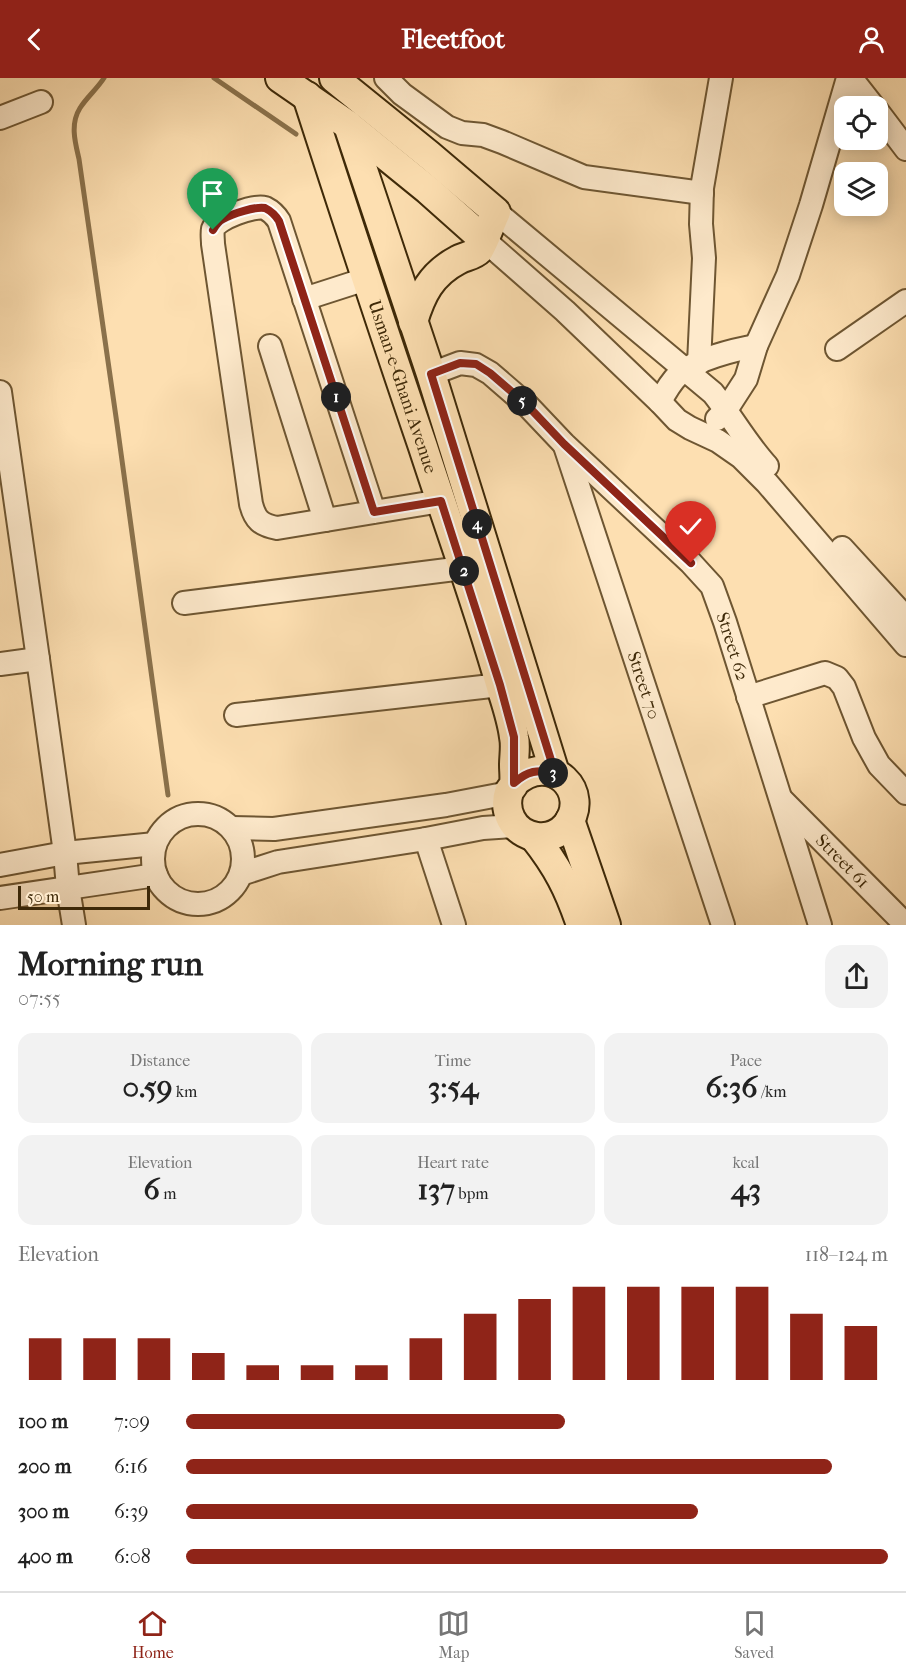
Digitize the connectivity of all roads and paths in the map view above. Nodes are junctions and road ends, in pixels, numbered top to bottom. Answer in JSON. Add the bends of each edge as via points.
{"nodes":[{"id":1,"x":280,"y":78,"type":"edge"},
{"id":2,"x":334,"y":78,"type":"edge"},
{"id":3,"x":386,"y":78,"type":"edge"},
{"id":4,"x":721,"y":78,"type":"edge"},
{"id":5,"x":850,"y":78,"type":"edge"},
{"id":6,"x":307,"y":96,"type":"junction"},
{"id":7,"x":865,"y":96,"type":"edge"},
{"id":8,"x":41,"y":102,"type":"dead end"},
{"id":9,"x":0,"y":118,"type":"edge"},
{"id":10,"x":348,"y":125,"type":"junction"},
{"id":11,"x":888,"y":125,"type":"edge"},
{"id":12,"x":906,"y":149,"type":"edge"},
{"id":13,"x":702,"y":193,"type":"junction"},
{"id":14,"x":496,"y":212,"type":"junction"},
{"id":15,"x":483,"y":239,"type":"junction"},
{"id":16,"x":366,"y":279,"type":"junction"},
{"id":17,"x":304,"y":299,"type":"junction"},
{"id":18,"x":906,"y":301,"type":"edge"},
{"id":19,"x":413,"y":322,"type":"junction"},
{"id":20,"x":270,"y":346,"type":"dead end"},
{"id":21,"x":756,"y":346,"type":"junction"},
{"id":22,"x":837,"y":349,"type":"dead end"},
{"id":23,"x":692,"y":367,"type":"junction"},
{"id":24,"x":431,"y":374,"type":"junction"},
{"id":25,"x":0,"y":392,"type":"edge"},
{"id":26,"x":660,"y":402,"type":"junction"},
{"id":27,"x":726,"y":410,"type":"junction"},
{"id":28,"x":699,"y":431,"type":"junction"},
{"id":29,"x":564,"y":444,"type":"junction"},
{"id":30,"x":5,"y":460,"type":"edge"},
{"id":31,"x":441,"y":501,"type":"junction"},
{"id":32,"x":374,"y":512,"type":"junction"},
{"id":33,"x":325,"y":520,"type":"junction"},
{"id":34,"x":463,"y":568,"type":"junction"},
{"id":35,"x":184,"y":603,"type":"dead end"},
{"id":36,"x":906,"y":618,"type":"edge"},
{"id":37,"x":906,"y":645,"type":"edge"},
{"id":38,"x":38,"y":659,"type":"junction"},
{"id":39,"x":0,"y":664,"type":"edge"},
{"id":40,"x":500,"y":685,"type":"junction"},
{"id":41,"x":748,"y":697,"type":"junction"},
{"id":42,"x":236,"y":715,"type":"dead end"},
{"id":43,"x":555,"y":773,"type":"junction"},
{"id":44,"x":511,"y":788,"type":"junction"},
{"id":45,"x":906,"y":793,"type":"edge"},
{"id":46,"x":779,"y":796,"type":"junction"},
{"id":47,"x":570,"y":820,"type":"junction"},
{"id":48,"x":232,"y":828,"type":"junction"},
{"id":49,"x":524,"y":831,"type":"junction"},
{"id":50,"x":426,"y":839,"type":"junction"},
{"id":51,"x":155,"y":844,"type":"junction"},
{"id":52,"x":65,"y":853,"type":"junction"},
{"id":53,"x":0,"y":865,"type":"edge"},
{"id":54,"x":241,"y":873,"type":"junction"},
{"id":55,"x":156,"y":875,"type":"junction"},
{"id":56,"x":68,"y":888,"type":"junction"},
{"id":57,"x":0,"y":898,"type":"edge"},
{"id":58,"x":74,"y":925,"type":"edge"},
{"id":59,"x":454,"y":925,"type":"edge"},
{"id":60,"x":581,"y":925,"type":"edge"},
{"id":61,"x":606,"y":925,"type":"edge"},
{"id":62,"x":723,"y":925,"type":"edge"},
{"id":63,"x":820,"y":925,"type":"edge"},
{"id":64,"x":906,"y":925,"type":"edge"}],
"edges":[{"from":1,"to":6,"type":"main road"},
{"from":2,"to":14,"type":"main road"},
{"from":3,"to":13,"type":"street","via":[[447,127],[462,133],[483,135],[584,177]]},
{"from":4,"to":13,"type":"street"},
{"from":5,"to":7,"type":"street"},
{"from":5,"to":21,"type":"street","via":[[788,275]]},
{"from":6,"to":10,"type":"main road"},
{"from":6,"to":16,"type":"main road","name":"Usman-e-Ghani Avenue"},
{"from":8,"to":9,"type":"street"},
{"from":10,"to":15,"type":"main road"},
{"from":10,"to":19,"type":"main road","name":"Usman-e-Ghani Avenue"},
{"from":11,"to":12,"type":"street"},
{"from":13,"to":23,"type":"street","via":[[704,258]]},
{"from":14,"to":15,"type":"main road"},
{"from":14,"to":23,"type":"street"},
{"from":15,"to":19,"type":"main road","via":[[481,248],[473,255],[437,274],[426,288]]},
{"from":15,"to":26,"type":"street"},
{"from":16,"to":17,"type":"street"},
{"from":16,"to":31,"type":"main road","name":"Usman-e-Ghani Avenue"},
{"from":17,"to":32,"type":"street"},
{"from":17,"to":33,"type":"street","via":[[275,215],[255,208],[216,224],[213,244],[253,513],[267,526],[277,528]]},
{"from":18,"to":22,"type":"street"},
{"from":19,"to":24,"type":"main road","name":"Usman-e-Ghani Avenue"},
{"from":20,"to":33,"type":"street"},
{"from":21,"to":23,"type":"street"},
{"from":21,"to":27,"type":"street","via":[[746,380]]},
{"from":23,"to":26,"type":"street","via":[[670,384]]},
{"from":23,"to":27,"type":"street"},
{"from":24,"to":29,"type":"street","name":"Street 62","via":[[460,363],[476,364],[527,405]]},
{"from":24,"to":43,"type":"main road","name":"Usman-e-Ghani Avenue"},
{"from":25,"to":30,"type":"street"},
{"from":26,"to":28,"type":"street","via":[[677,420]]},
{"from":27,"to":28,"type":"street"},
{"from":27,"to":36,"type":"street","via":[[751,448]]},
{"from":28,"to":37,"type":"street","via":[[741,457],[767,483]]},
{"from":29,"to":41,"type":"street","name":"Street 62","via":[[712,586]]},
{"from":29,"to":62,"type":"street","name":"Street 70"},
{"from":30,"to":38,"type":"street"},
{"from":31,"to":32,"type":"street"},
{"from":31,"to":34,"type":"main road","name":"Usman-e-Ghani Avenue"},
{"from":32,"to":33,"type":"street"},
{"from":34,"to":35,"type":"street"},
{"from":34,"to":40,"type":"main road","name":"Usman-e-Ghani Avenue"},
{"from":38,"to":39,"type":"street"},
{"from":38,"to":52,"type":"street"},
{"from":40,"to":42,"type":"street"},
{"from":40,"to":44,"type":"main road","name":"Usman-e-Ghani Avenue","via":[[514,737]]},
{"from":41,"to":45,"type":"street","via":[[825,673],[837,678],[879,765]]},
{"from":41,"to":46,"type":"street","name":"Street 62"},
{"from":43,"to":44,"type":"main road","via":[[533,771]]},
{"from":43,"to":47,"type":"main road","via":[[573,794]]},
{"from":44,"to":48,"type":"street","via":[[446,805],[274,829]]},
{"from":44,"to":49,"type":"main road","via":[[509,816]]},
{"from":46,"to":63,"type":"street","name":"Street 62"},
{"from":46,"to":64,"type":"street","name":"Street 61"},
{"from":47,"to":49,"type":"main road","via":[[564,829],[544,838]]},
{"from":47,"to":61,"type":"main road"},
{"from":48,"to":51,"type":"street","via":[[212,816],[189,814],[162,830]]},
{"from":48,"to":54,"type":"street","via":[[240,842]]},
{"from":49,"to":50,"type":"street","via":[[483,828]]},
{"from":49,"to":60,"type":"main road","via":[[550,857],[561,875]]},
{"from":50,"to":54,"type":"street","via":[[278,862]]},
{"from":50,"to":59,"type":"street"},
{"from":51,"to":52,"type":"street"},
{"from":51,"to":55,"type":"street"},
{"from":52,"to":53,"type":"street"},
{"from":52,"to":56,"type":"street"},
{"from":54,"to":55,"type":"street","via":[[225,895],[199,904],[173,896]]},
{"from":55,"to":56,"type":"street"},
{"from":56,"to":57,"type":"street"},
{"from":56,"to":58,"type":"street"}]}
